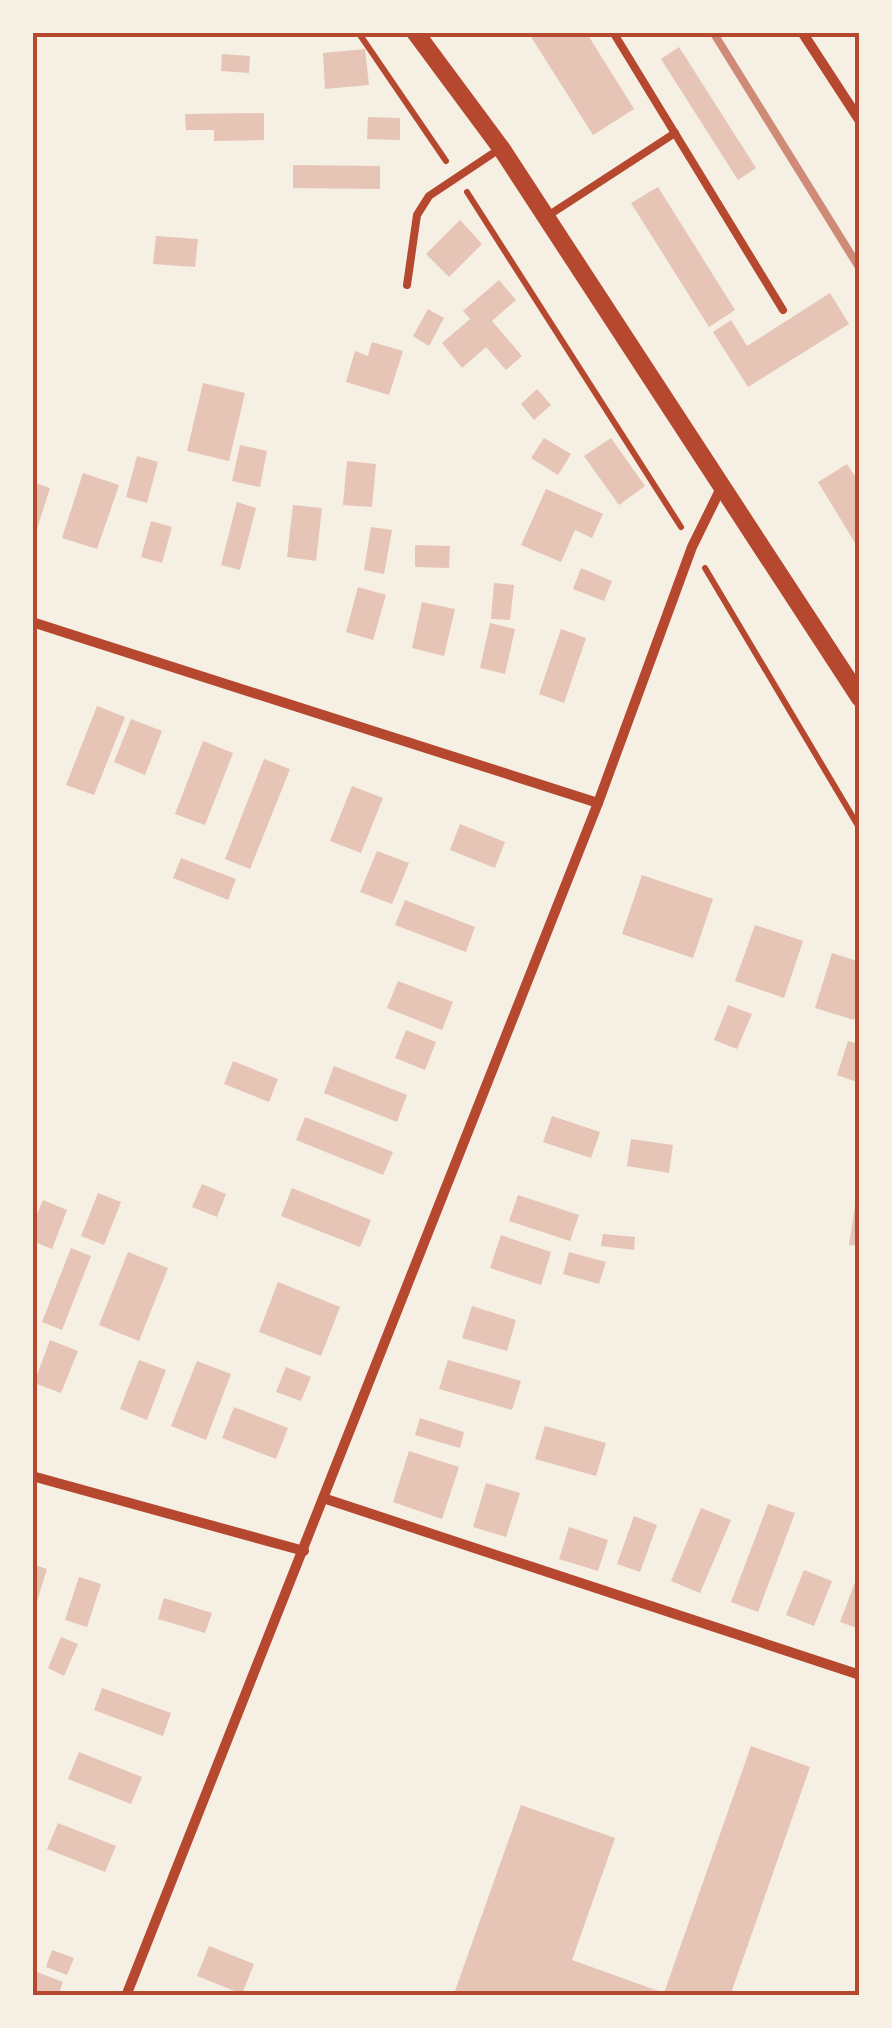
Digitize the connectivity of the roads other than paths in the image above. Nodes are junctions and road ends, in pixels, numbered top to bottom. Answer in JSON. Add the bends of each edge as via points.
{"nodes":[{"id":1,"x":415,"y":32,"type":"edge"},
{"id":2,"x":613,"y":32,"type":"edge"},
{"id":3,"x":802,"y":32,"type":"edge"},
{"id":4,"x":860,"y":121,"type":"edge"},
{"id":5,"x":676,"y":134,"type":"junction"},
{"id":6,"x":501,"y":148,"type":"junction"},
{"id":7,"x":546,"y":217,"type":"junction"},
{"id":8,"x":407,"y":285,"type":"dead end"},
{"id":9,"x":784,"y":310,"type":"dead end"},
{"id":10,"x":722,"y":486,"type":"junction"},
{"id":11,"x":32,"y":622,"type":"edge"},
{"id":12,"x":860,"y":698,"type":"edge"},
{"id":13,"x":598,"y":803,"type":"junction"},
{"id":14,"x":32,"y":1476,"type":"edge"},
{"id":15,"x":326,"y":1499,"type":"junction"},
{"id":16,"x":304,"y":1551,"type":"junction"},
{"id":17,"x":860,"y":1675,"type":"edge"},
{"id":18,"x":126,"y":1996,"type":"edge"}],
"edges":[{"from":1,"to":6,"type":"street"},
{"from":2,"to":5,"type":"lane"},
{"from":3,"to":4,"type":"street"},
{"from":5,"to":7,"type":"lane"},
{"from":5,"to":9,"type":"lane"},
{"from":6,"to":7,"type":"street"},
{"from":6,"to":8,"type":"lane","via":[[429,196],[417,215]]},
{"from":7,"to":10,"type":"street"},
{"from":10,"to":12,"type":"street"},
{"from":10,"to":13,"type":"street","via":[[692,546]]},
{"from":11,"to":13,"type":"street"},
{"from":13,"to":15,"type":"street"},
{"from":14,"to":16,"type":"street"},
{"from":15,"to":16,"type":"street"},
{"from":15,"to":17,"type":"street"},
{"from":16,"to":18,"type":"street"}]}
